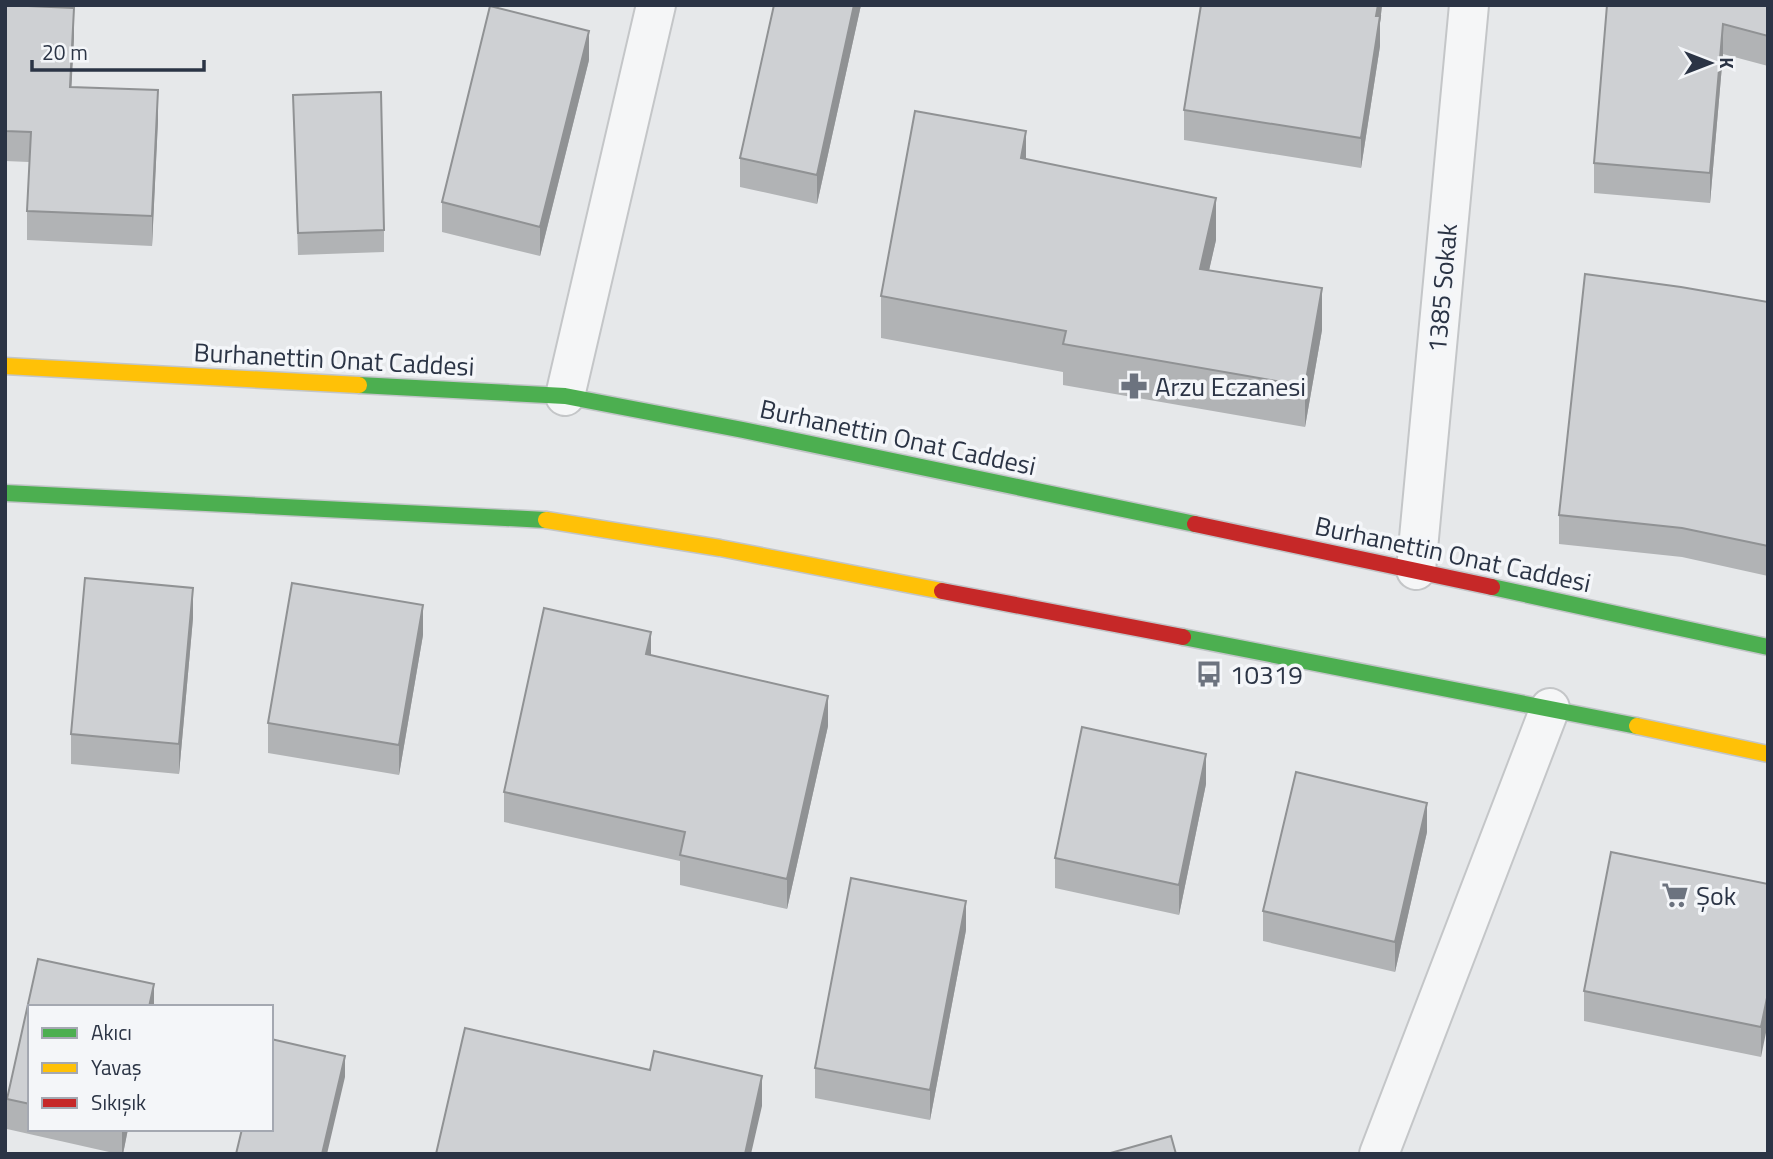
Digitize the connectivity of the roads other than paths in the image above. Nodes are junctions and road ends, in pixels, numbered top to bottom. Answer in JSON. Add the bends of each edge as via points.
{"nodes":[{"id":1,"x":656,"y":5,"type":"edge"},
{"id":2,"x":1469,"y":5,"type":"edge"},
{"id":3,"x":5,"y":366,"type":"edge"},
{"id":4,"x":565,"y":396,"type":"junction"},
{"id":5,"x":5,"y":494,"type":"edge"},
{"id":6,"x":1416,"y":570,"type":"junction"},
{"id":7,"x":1768,"y":647,"type":"edge"},
{"id":8,"x":1550,"y":708,"type":"junction"},
{"id":9,"x":1768,"y":754,"type":"edge"},
{"id":10,"x":1379,"y":1154,"type":"edge"}],
"edges":[{"from":1,"to":4,"type":"street"},
{"from":2,"to":6,"type":"street","name":"1385 Sokak"},
{"from":3,"to":4,"type":"main road","name":"Burhanettin Onat Caddesi"},
{"from":4,"to":6,"type":"main road","name":"Burhanettin Onat Caddesi"},
{"from":5,"to":8,"type":"main road","via":[[548,520],[720,548]]},
{"from":6,"to":7,"type":"main road","name":"Burhanettin Onat Caddesi"},
{"from":8,"to":9,"type":"main road"},
{"from":8,"to":10,"type":"street"}]}
